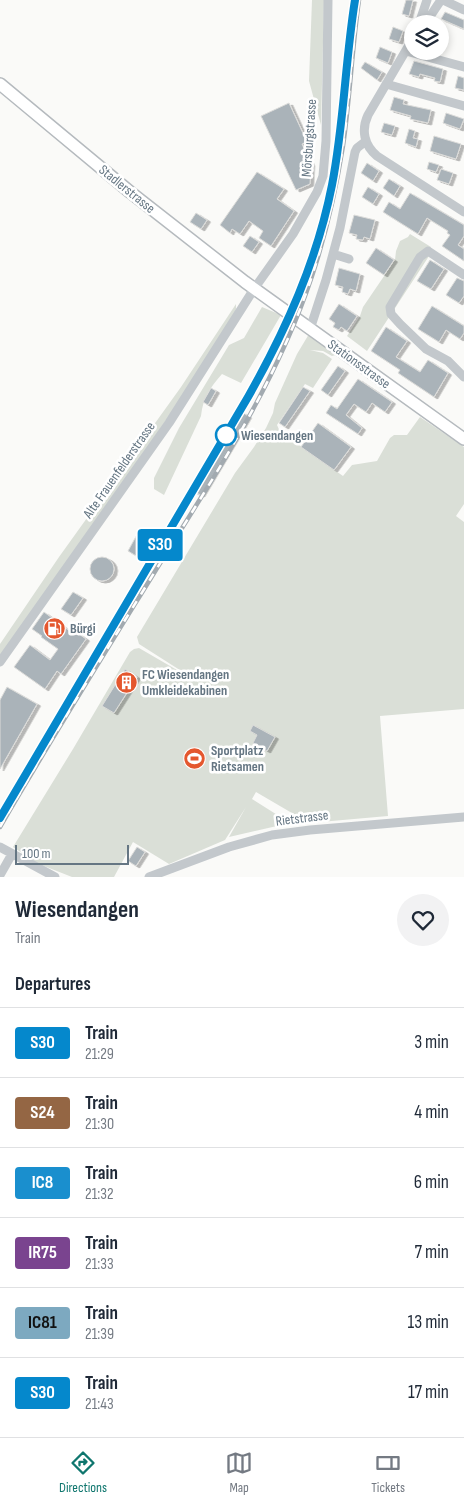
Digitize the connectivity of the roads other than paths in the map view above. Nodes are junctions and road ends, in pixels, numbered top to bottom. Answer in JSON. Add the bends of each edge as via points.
{"nodes":[{"id":1,"x":328,"y":0,"type":"edge"},
{"id":2,"x":427,"y":0,"type":"edge"},
{"id":3,"x":442,"y":0,"type":"edge"},
{"id":4,"x":464,"y":10,"type":"edge"},
{"id":5,"x":422,"y":15,"type":"edge"},
{"id":6,"x":431,"y":15,"type":"edge"},
{"id":7,"x":404,"y":54,"type":"edge"},
{"id":8,"x":439,"y":60,"type":"edge"},
{"id":9,"x":464,"y":67,"type":"edge"},
{"id":10,"x":386,"y":84,"type":"junction"},
{"id":11,"x":2,"y":85,"type":"edge"},
{"id":12,"x":464,"y":106,"type":"edge"},
{"id":13,"x":366,"y":142,"type":"junction"},
{"id":14,"x":464,"y":212,"type":"edge"},
{"id":15,"x":334,"y":254,"type":"junction"},
{"id":16,"x":349,"y":259,"type":"dead end"},
{"id":17,"x":464,"y":275,"type":"edge"},
{"id":18,"x":254,"y":289,"type":"junction"},
{"id":19,"x":312,"y":323,"type":"dead end"},
{"id":20,"x":464,"y":376,"type":"edge"},
{"id":21,"x":463,"y":437,"type":"edge"},
{"id":22,"x":0,"y":662,"type":"edge"},
{"id":23,"x":464,"y":817,"type":"edge"},
{"id":24,"x":0,"y":847,"type":"edge"},
{"id":25,"x":12,"y":854,"type":"junction"},
{"id":26,"x":0,"y":875,"type":"edge"},
{"id":27,"x":55,"y":877,"type":"edge"},
{"id":28,"x":150,"y":877,"type":"edge"}],
"edges":[{"from":1,"to":18,"type":"street","name":"Mörsburgstrasse","via":[[323,176],[293,234]]},
{"from":2,"to":5,"type":"street"},
{"from":3,"to":4,"type":"street"},
{"from":3,"to":6,"type":"street"},
{"from":7,"to":10,"type":"street"},
{"from":8,"to":9,"type":"street"},
{"from":10,"to":12,"type":"street"},
{"from":10,"to":13,"type":"street","via":[[366,118]]},
{"from":11,"to":18,"type":"main road","name":"Stadlerstrasse","via":[[130,192]]},
{"from":13,"to":14,"type":"street","via":[[377,156]]},
{"from":13,"to":15,"type":"street","via":[[355,151]]},
{"from":15,"to":16,"type":"street"},
{"from":15,"to":19,"type":"street"},
{"from":17,"to":20,"type":"street","via":[[428,251],[420,257],[390,307],[391,314],[426,349],[448,361]]},
{"from":18,"to":21,"type":"main road","name":"Stationsstrasse"},
{"from":18,"to":22,"type":"street","name":"Alte Frauenfelderstrasse","via":[[169,423]]},
{"from":23,"to":28,"type":"street","name":"Rietstrasse","via":[[272,835],[229,847]]},
{"from":24,"to":25,"type":"street"},
{"from":25,"to":26,"type":"street"},
{"from":25,"to":27,"type":"street"}]}
